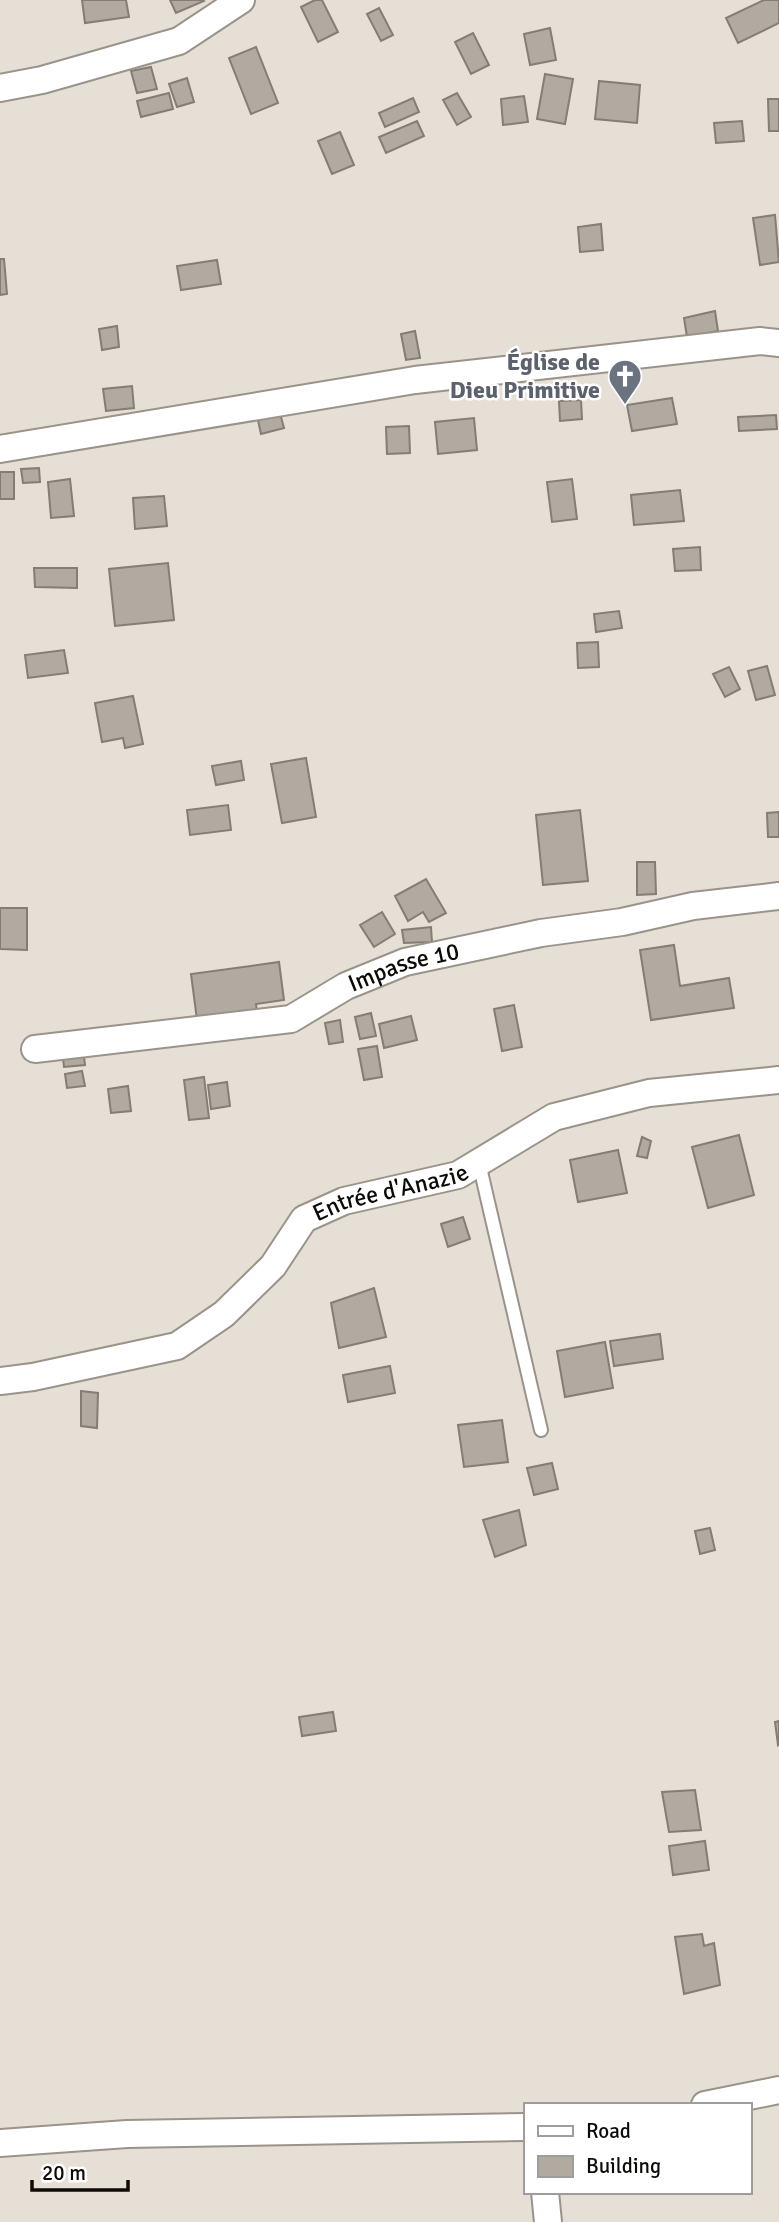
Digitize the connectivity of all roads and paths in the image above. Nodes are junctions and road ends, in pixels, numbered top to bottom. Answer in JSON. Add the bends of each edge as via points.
{"nodes":[{"id":1,"x":241,"y":0,"type":"edge"},
{"id":2,"x":0,"y":88,"type":"edge"},
{"id":3,"x":779,"y":343,"type":"edge"},
{"id":4,"x":0,"y":449,"type":"edge"},
{"id":5,"x":779,"y":897,"type":"edge"},
{"id":6,"x":35,"y":1049,"type":"dead end"},
{"id":7,"x":779,"y":1080,"type":"edge"},
{"id":8,"x":479,"y":1162,"type":"junction"},
{"id":9,"x":0,"y":1381,"type":"edge"},
{"id":10,"x":541,"y":1430,"type":"dead end"},
{"id":11,"x":779,"y":2090,"type":"edge"},
{"id":12,"x":715,"y":2103,"type":"edge"},
{"id":13,"x":524,"y":2127,"type":"edge"},
{"id":14,"x":0,"y":2143,"type":"edge"},
{"id":15,"x":545,"y":2194,"type":"edge"},
{"id":16,"x":548,"y":2222,"type":"edge"}],
"edges":[{"from":1,"to":2,"type":"street","via":[[179,41]]},
{"from":3,"to":4,"type":"street","via":[[760,341],[415,380]]},
{"from":5,"to":6,"type":"street","name":"Impasse 10","via":[[692,906],[405,962],[346,986],[291,1019]]},
{"from":7,"to":8,"type":"street","name":"Entrée d'Anazie","via":[[649,1093],[554,1118]]},
{"from":8,"to":9,"type":"street","name":"Entrée d'Anazie","via":[[458,1175],[344,1202],[304,1219],[272,1266],[224,1314],[177,1346]]},
{"from":8,"to":10,"type":"lane"},
{"from":11,"to":12,"type":"street"},
{"from":13,"to":14,"type":"street","via":[[128,2134]]},
{"from":15,"to":16,"type":"street"}]}
